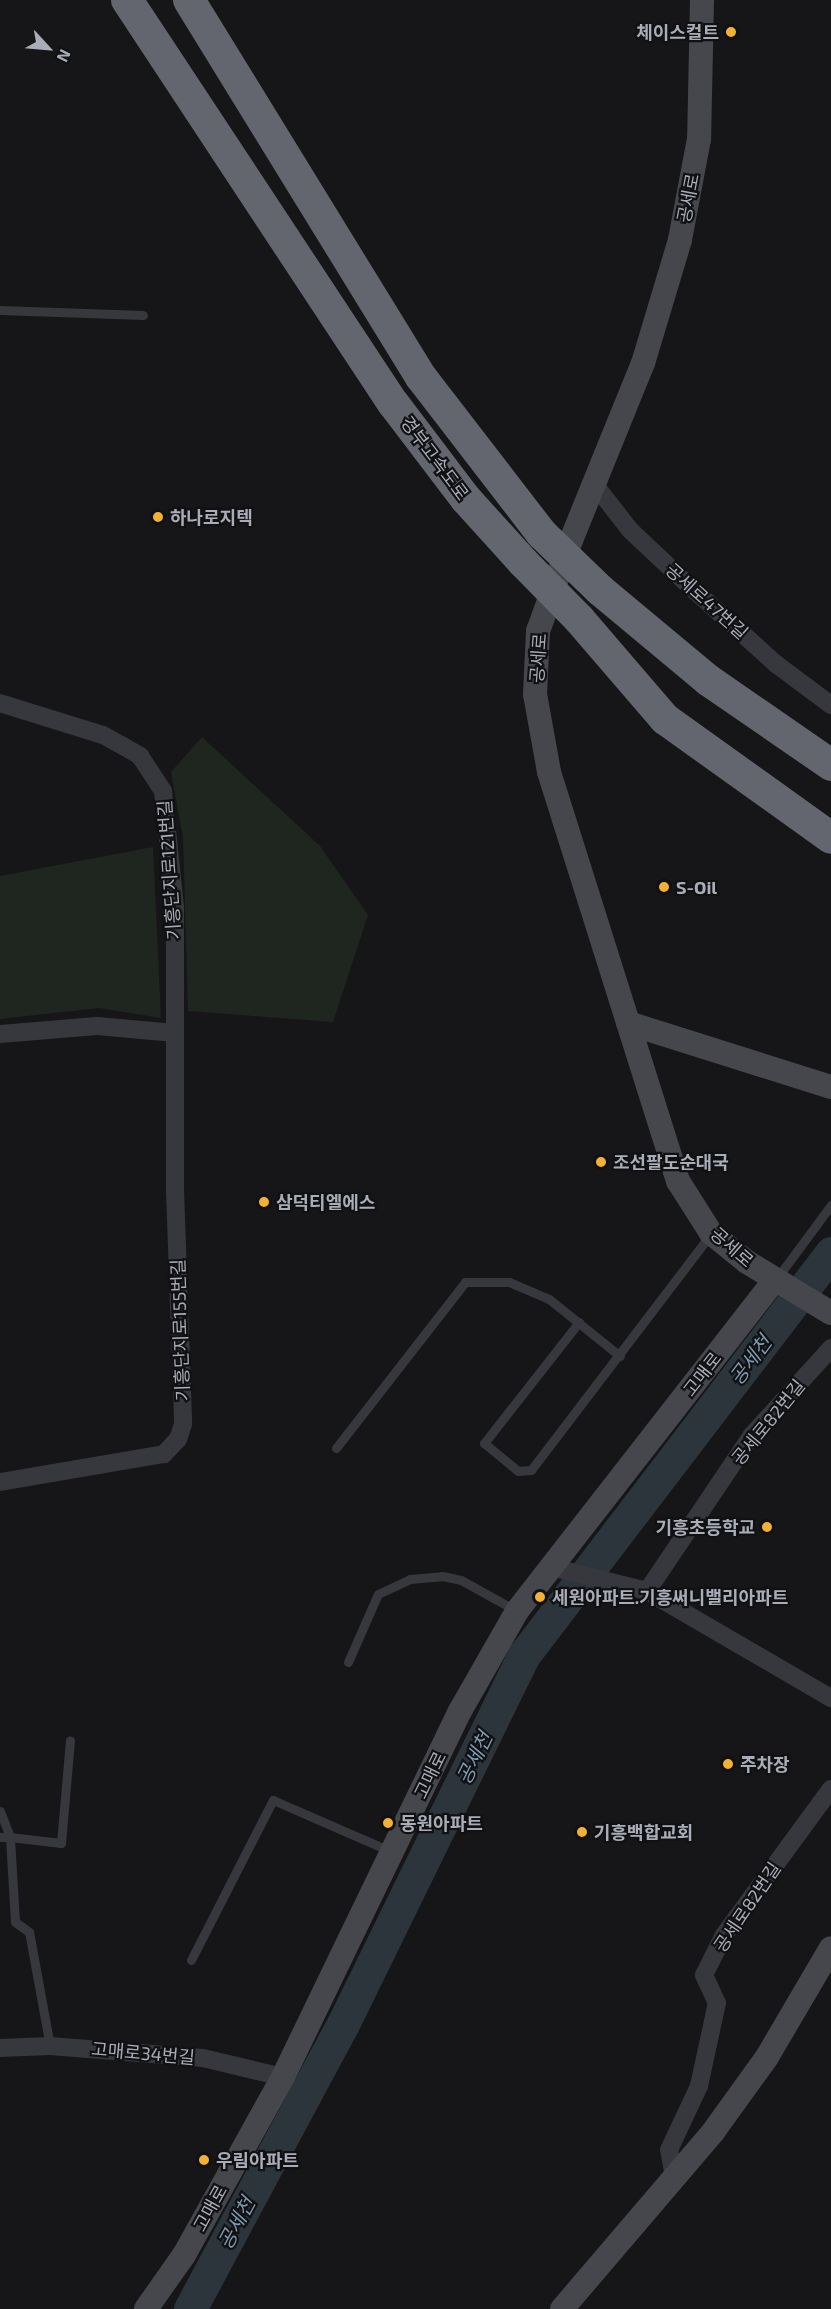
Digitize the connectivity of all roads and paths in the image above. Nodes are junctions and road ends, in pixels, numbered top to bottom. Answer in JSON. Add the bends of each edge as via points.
{"nodes":[{"id":1,"x":128,"y":0,"type":"edge"},
{"id":2,"x":189,"y":0,"type":"edge"},
{"id":3,"x":702,"y":0,"type":"edge"},
{"id":4,"x":0,"y":310,"type":"edge"},
{"id":5,"x":144,"y":315,"type":"dead end"},
{"id":6,"x":595,"y":485,"type":"junction"},
{"id":7,"x":0,"y":703,"type":"edge"},
{"id":8,"x":831,"y":705,"type":"edge"},
{"id":9,"x":831,"y":765,"type":"edge"},
{"id":10,"x":831,"y":838,"type":"edge"},
{"id":11,"x":628,"y":1023,"type":"junction"},
{"id":12,"x":175,"y":1033,"type":"junction"},
{"id":13,"x":0,"y":1034,"type":"edge"},
{"id":14,"x":831,"y":1087,"type":"edge"},
{"id":15,"x":831,"y":1205,"type":"edge"},
{"id":16,"x":711,"y":1233,"type":"junction"},
{"id":17,"x":776,"y":1280,"type":"junction"},
{"id":18,"x":831,"y":1313,"type":"edge"},
{"id":19,"x":579,"y":1322,"type":"junction"},
{"id":20,"x":831,"y":1348,"type":"edge"},
{"id":21,"x":620,"y":1356,"type":"junction"},
{"id":22,"x":336,"y":1448,"type":"dead end"},
{"id":23,"x":0,"y":1482,"type":"edge"},
{"id":24,"x":551,"y":1567,"type":"junction"},
{"id":25,"x":647,"y":1591,"type":"junction"},
{"id":26,"x":517,"y":1611,"type":"junction"},
{"id":27,"x":348,"y":1662,"type":"dead end"},
{"id":28,"x":831,"y":1698,"type":"edge"},
{"id":29,"x":70,"y":1740,"type":"dead end"},
{"id":30,"x":831,"y":1789,"type":"edge"},
{"id":31,"x":0,"y":1811,"type":"edge"},
{"id":32,"x":5,"y":1837,"type":"edge"},
{"id":33,"x":392,"y":1852,"type":"junction"},
{"id":34,"x":831,"y":1948,"type":"edge"},
{"id":35,"x":191,"y":1960,"type":"dead end"},
{"id":36,"x":50,"y":2046,"type":"junction"},
{"id":37,"x":0,"y":2048,"type":"edge"},
{"id":38,"x":283,"y":2077,"type":"junction"},
{"id":39,"x":674,"y":2177,"type":"junction"},
{"id":40,"x":147,"y":2309,"type":"edge"},
{"id":41,"x":562,"y":2309,"type":"edge"}],
"edges":[{"from":1,"to":10,"type":"highway","name":"경부고속도로","bridge":true,"via":[[393,403],[466,499],[579,619],[665,719]]},
{"from":2,"to":9,"type":"highway","name":"경부고속도로","bridge":true,"via":[[421,377],[542,534],[600,590],[708,680]]},
{"from":3,"to":6,"type":"street","name":"공세로","via":[[699,139],[688,206],[643,363]]},
{"from":4,"to":5,"type":"lane"},
{"from":6,"to":8,"type":"street","name":"공세로47번길","via":[[630,530],[683,580],[776,664]]},
{"from":6,"to":11,"type":"street","name":"공세로","via":[[538,631],[535,694],[549,772]]},
{"from":7,"to":12,"type":"street","name":"기흥단지로121번길","via":[[103,735],[140,756],[164,791],[175,908]]},
{"from":11,"to":14,"type":"street"},
{"from":11,"to":16,"type":"street","name":"공세로","via":[[678,1181]]},
{"from":12,"to":13,"type":"street","via":[[97,1026]]},
{"from":12,"to":23,"type":"street","name":"기흥단지로155번길","via":[[175,1190],[183,1388],[183,1424],[178,1439],[164,1454]]},
{"from":15,"to":17,"type":"lane"},
{"from":16,"to":17,"type":"street","name":"공세로"},
{"from":16,"to":21,"type":"lane"},
{"from":17,"to":18,"type":"street","name":"공세로"},
{"from":17,"to":24,"type":"street","name":"고매로"},
{"from":19,"to":21,"type":"lane"},
{"from":19,"to":21,"type":"lane","via":[[484,1443],[518,1471],[531,1470]]},
{"from":19,"to":22,"type":"lane","via":[[549,1299],[510,1282],[465,1282]]},
{"from":20,"to":25,"type":"street","name":"공세로82번길","via":[[752,1435]]},
{"from":24,"to":25,"type":"street"},
{"from":24,"to":26,"type":"street","name":"고매로"},
{"from":25,"to":28,"type":"street"},
{"from":26,"to":27,"type":"lane","via":[[461,1580],[442,1576],[410,1579],[378,1594]]},
{"from":26,"to":33,"type":"street","name":"고매로","via":[[460,1711]]},
{"from":29,"to":32,"type":"lane","via":[[61,1843]]},
{"from":30,"to":39,"type":"street","name":"공세로82번길","via":[[724,1935],[704,1975],[717,2003],[699,2086],[669,2150]]},
{"from":31,"to":32,"type":"lane"},
{"from":32,"to":36,"type":"lane","via":[[15,1922],[29,1932]]},
{"from":33,"to":35,"type":"lane","via":[[273,1800]]},
{"from":33,"to":38,"type":"street","name":"고매로"},
{"from":34,"to":39,"type":"street","via":[[767,2057]]},
{"from":36,"to":37,"type":"street","name":"고매로34번길"},
{"from":36,"to":38,"type":"street","name":"고매로34번길","via":[[203,2058]]},
{"from":38,"to":40,"type":"street","name":"고매로","via":[[184,2255]]},
{"from":39,"to":41,"type":"street"}]}
